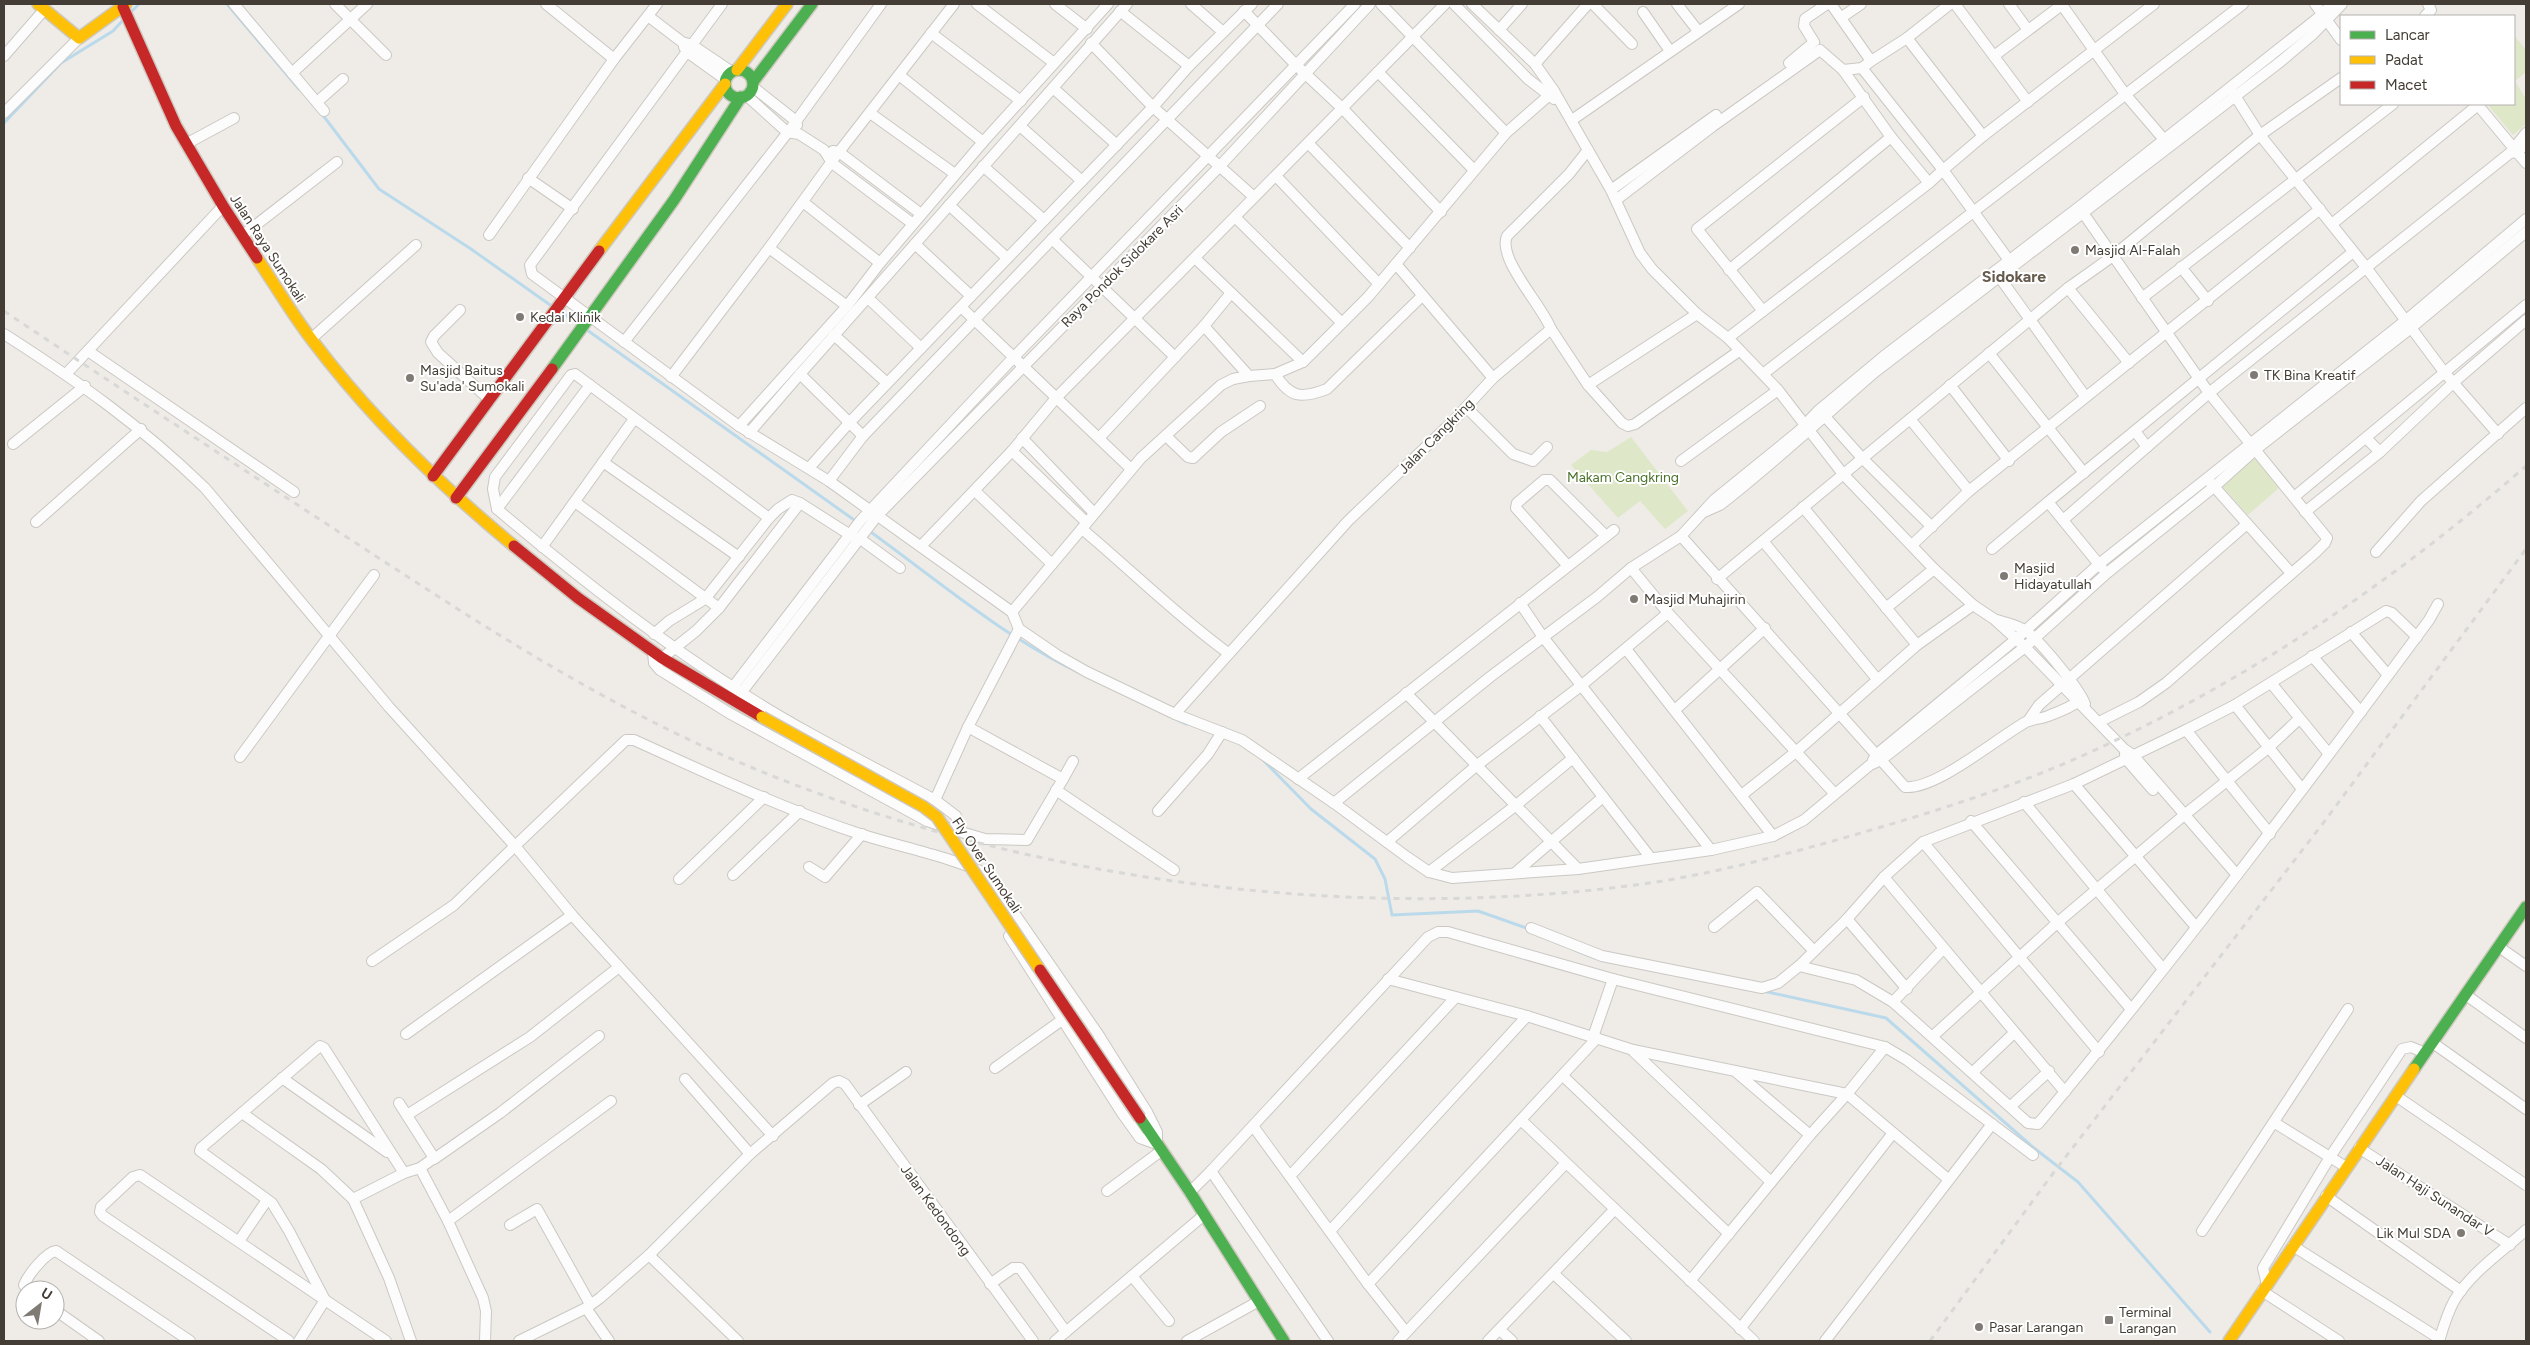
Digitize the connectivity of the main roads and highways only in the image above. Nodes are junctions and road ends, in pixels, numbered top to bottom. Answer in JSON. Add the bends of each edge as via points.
{"nodes":[{"id":1,"x":787,"y":4,"type":"edge"},
{"id":2,"x":812,"y":4,"type":"edge"},
{"id":3,"x":41,"y":7,"type":"edge"},
{"id":4,"x":126,"y":10,"type":"edge"},
{"id":5,"x":730,"y":76,"type":"junction"},
{"id":6,"x":748,"y":90,"type":"junction"},
{"id":7,"x":433,"y":476,"type":"junction"},
{"id":8,"x":456,"y":498,"type":"junction"},
{"id":9,"x":496,"y":531,"type":"joint"},
{"id":10,"x":2526,"y":907,"type":"edge"},
{"id":11,"x":2233,"y":1340,"type":"edge"},
{"id":12,"x":1284,"y":1341,"type":"edge"}],
"edges":[{"from":1,"to":5,"type":"main road"},
{"from":2,"to":6,"type":"main road"},
{"from":3,"to":4,"type":"main road","via":[[79,38]]},
{"from":4,"to":7,"type":"main road","name":"Jalan Raya Sumokali","via":[[157,87],[223,206],[311,339],[355,394]]},
{"from":5,"to":6,"type":"main road","via":[[747,72]]},
{"from":5,"to":6,"type":"main road","via":[[730,94]]},
{"from":5,"to":7,"type":"main road"},
{"from":6,"to":8,"type":"main road","via":[[588,322]]},
{"from":7,"to":8,"type":"main road","name":"Jalan Raya Sumokali"},
{"from":8,"to":9,"type":"main road","name":"Jalan Raya Sumokali"},
{"from":9,"to":12,"type":"main road","name":"Fly Over Sumokali","bridge":true,"via":[[578,598],[662,658],[937,817],[1190,1192]]},
{"from":10,"to":11,"type":"main road","via":[[2326,1196]]}]}
